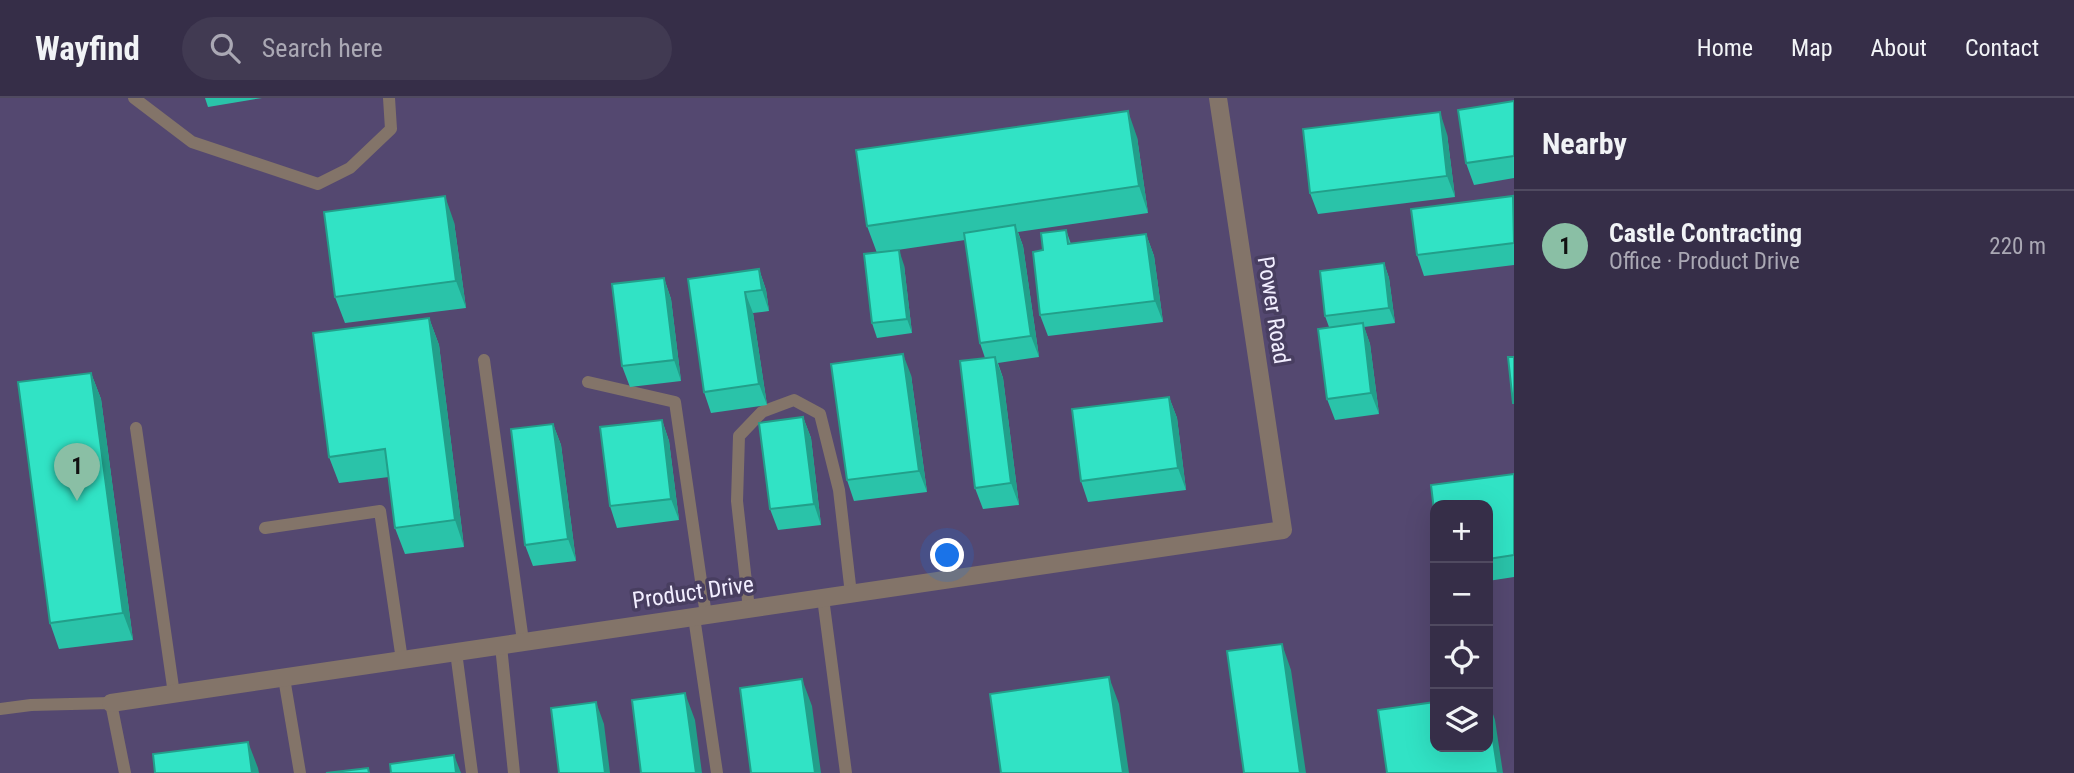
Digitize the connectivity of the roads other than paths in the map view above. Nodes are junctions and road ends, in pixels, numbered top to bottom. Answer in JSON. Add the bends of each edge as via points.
{"nodes":[{"id":1,"x":134,"y":98,"type":"edge"},
{"id":2,"x":389,"y":98,"type":"edge"},
{"id":3,"x":1218,"y":98,"type":"edge"},
{"id":4,"x":484,"y":360,"type":"dead end"},
{"id":5,"x":588,"y":382,"type":"dead end"},
{"id":6,"x":136,"y":428,"type":"dead end"},
{"id":7,"x":265,"y":528,"type":"dead end"},
{"id":8,"x":1283,"y":530,"type":"joint"},
{"id":9,"x":851,"y":594,"type":"junction"},
{"id":10,"x":822,"y":598,"type":"junction"},
{"id":11,"x":749,"y":609,"type":"junction"},
{"id":12,"x":700,"y":616,"type":"junction"},
{"id":13,"x":523,"y":641,"type":"junction"},
{"id":14,"x":501,"y":646,"type":"junction"},
{"id":15,"x":456,"y":652,"type":"junction"},
{"id":16,"x":402,"y":660,"type":"junction"},
{"id":17,"x":284,"y":678,"type":"junction"},
{"id":18,"x":174,"y":694,"type":"junction"},
{"id":19,"x":111,"y":703,"type":"junction"},
{"id":20,"x":0,"y":709,"type":"edge"},
{"id":21,"x":125,"y":773,"type":"edge"},
{"id":22,"x":300,"y":773,"type":"edge"},
{"id":23,"x":472,"y":773,"type":"edge"},
{"id":24,"x":514,"y":773,"type":"edge"},
{"id":25,"x":717,"y":773,"type":"edge"},
{"id":26,"x":846,"y":773,"type":"edge"}],
"edges":[{"from":1,"to":2,"type":"lane","via":[[192,142],[318,184],[350,168],[391,129]]},
{"from":3,"to":8,"type":"street","name":"Power Road"},
{"from":4,"to":13,"type":"lane"},
{"from":5,"to":12,"type":"lane","via":[[675,402]]},
{"from":6,"to":18,"type":"lane"},
{"from":7,"to":16,"type":"lane","via":[[380,511]]},
{"from":8,"to":9,"type":"street","name":"Product Drive"},
{"from":9,"to":10,"type":"street","name":"Product Drive"},
{"from":9,"to":11,"type":"lane","via":[[838,490],[820,414],[794,400],[762,412],[739,436],[737,501]]},
{"from":10,"to":11,"type":"street","name":"Product Drive"},
{"from":10,"to":26,"type":"lane"},
{"from":11,"to":12,"type":"street","name":"Product Drive"},
{"from":12,"to":13,"type":"street","name":"Product Drive"},
{"from":12,"to":25,"type":"lane"},
{"from":13,"to":14,"type":"street","name":"Product Drive"},
{"from":14,"to":15,"type":"street","name":"Product Drive"},
{"from":14,"to":24,"type":"lane"},
{"from":15,"to":16,"type":"street","name":"Product Drive"},
{"from":15,"to":23,"type":"lane"},
{"from":16,"to":17,"type":"street","name":"Product Drive"},
{"from":17,"to":18,"type":"street","name":"Product Drive"},
{"from":17,"to":22,"type":"lane"},
{"from":18,"to":19,"type":"street","name":"Product Drive"},
{"from":19,"to":20,"type":"lane"},
{"from":19,"to":21,"type":"lane"}]}
